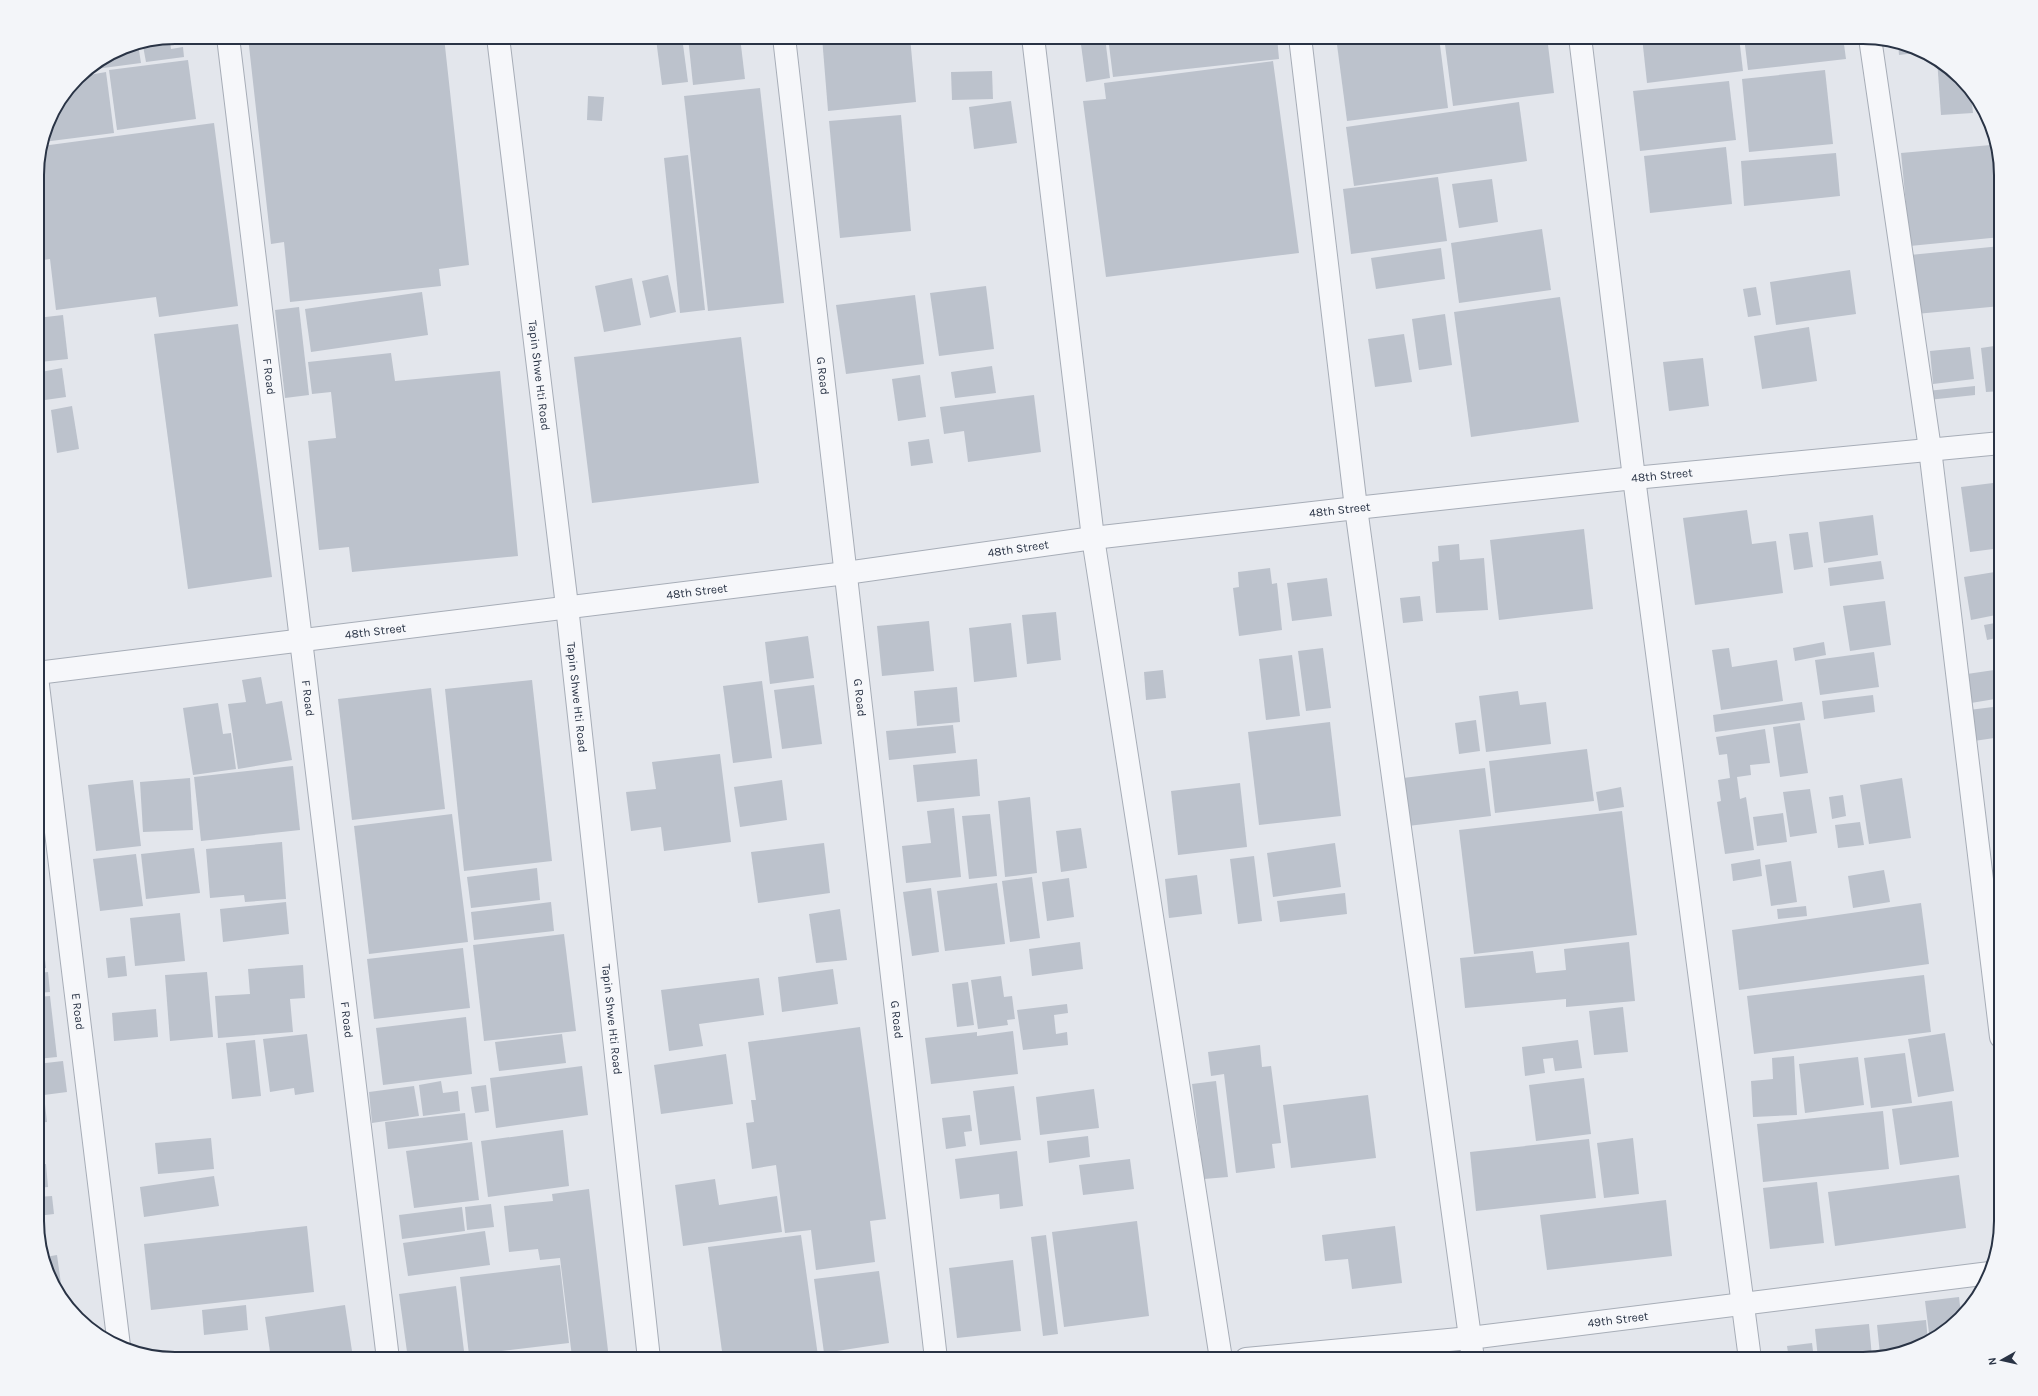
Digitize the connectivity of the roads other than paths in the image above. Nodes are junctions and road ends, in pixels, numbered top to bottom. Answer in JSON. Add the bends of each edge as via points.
{"nodes":[{"id":1,"x":229,"y":44,"type":"edge"},
{"id":2,"x":499,"y":44,"type":"edge"},
{"id":3,"x":785,"y":44,"type":"edge"},
{"id":4,"x":1034,"y":44,"type":"edge"},
{"id":5,"x":1301,"y":44,"type":"edge"},
{"id":6,"x":1581,"y":44,"type":"edge"},
{"id":7,"x":1871,"y":44,"type":"edge"},
{"id":8,"x":1994,"y":444,"type":"edge"},
{"id":9,"x":1930,"y":449,"type":"junction"},
{"id":10,"x":1634,"y":478,"type":"junction"},
{"id":11,"x":1356,"y":508,"type":"junction"},
{"id":12,"x":1093,"y":538,"type":"junction"},
{"id":13,"x":846,"y":573,"type":"junction"},
{"id":14,"x":567,"y":606,"type":"junction"},
{"id":15,"x":300,"y":641,"type":"junction"},
{"id":16,"x":44,"y":672,"type":"edge"},
{"id":17,"x":44,"y":735,"type":"edge"},
{"id":18,"x":1994,"y":979,"type":"edge"},
{"id":19,"x":1983,"y":1274,"type":"edge"},
{"id":20,"x":1744,"y":1303,"type":"junction"},
{"id":21,"x":117,"y":1338,"type":"edge"},
{"id":22,"x":1470,"y":1338,"type":"junction"},
{"id":23,"x":387,"y":1352,"type":"edge"},
{"id":24,"x":649,"y":1352,"type":"edge"},
{"id":25,"x":935,"y":1352,"type":"edge"},
{"id":26,"x":1219,"y":1352,"type":"edge"},
{"id":27,"x":1321,"y":1352,"type":"edge"},
{"id":28,"x":1472,"y":1352,"type":"edge"},
{"id":29,"x":1749,"y":1352,"type":"edge"}],
"edges":[{"from":1,"to":15,"type":"street","name":"F Road"},
{"from":2,"to":14,"type":"street","name":"Tapin Shwe Hti Road"},
{"from":3,"to":13,"type":"street","name":"G Road"},
{"from":4,"to":12,"type":"street"},
{"from":5,"to":11,"type":"street"},
{"from":6,"to":10,"type":"street"},
{"from":7,"to":9,"type":"street"},
{"from":8,"to":9,"type":"street","name":"48th Street"},
{"from":9,"to":10,"type":"street","name":"48th Street"},
{"from":9,"to":18,"type":"street"},
{"from":10,"to":11,"type":"street","name":"48th Street"},
{"from":10,"to":20,"type":"street"},
{"from":11,"to":12,"type":"street","name":"48th Street"},
{"from":11,"to":22,"type":"street"},
{"from":12,"to":13,"type":"street","name":"48th Street"},
{"from":12,"to":26,"type":"street"},
{"from":13,"to":14,"type":"street","name":"48th Street"},
{"from":13,"to":25,"type":"street","name":"G Road"},
{"from":14,"to":15,"type":"street","name":"48th Street"},
{"from":14,"to":24,"type":"street","name":"Tapin Shwe Hti Road"},
{"from":15,"to":16,"type":"street","name":"48th Street"},
{"from":15,"to":23,"type":"street","name":"F Road"},
{"from":17,"to":21,"type":"street","name":"E Road"},
{"from":19,"to":20,"type":"street","name":"49th Street"},
{"from":20,"to":22,"type":"street","name":"49th Street"},
{"from":20,"to":29,"type":"street"},
{"from":22,"to":27,"type":"street","name":"49th Street"},
{"from":22,"to":28,"type":"street"}]}
